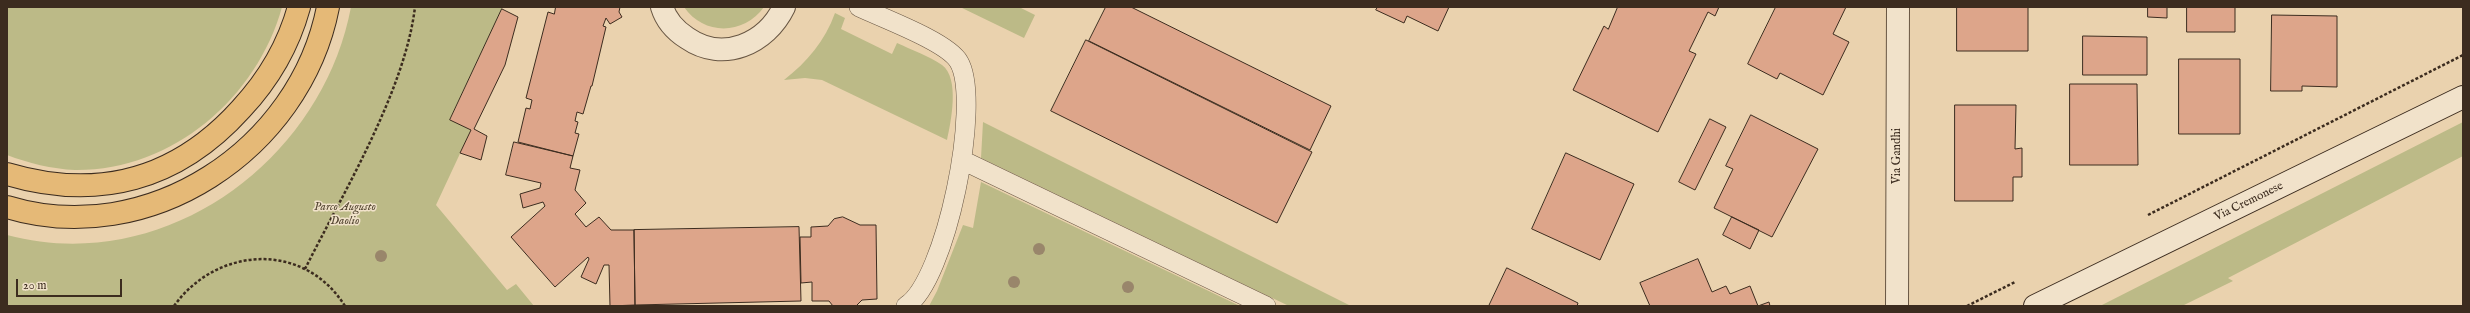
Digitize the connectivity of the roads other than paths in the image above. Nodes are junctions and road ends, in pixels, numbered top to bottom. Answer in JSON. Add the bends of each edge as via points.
{"nodes":[{"id":1,"x":299,"y":7,"type":"edge"},
{"id":2,"x":328,"y":7,"type":"edge"},
{"id":3,"x":662,"y":7,"type":"edge"},
{"id":4,"x":784,"y":7,"type":"edge"},
{"id":5,"x":859,"y":7,"type":"edge"},
{"id":6,"x":1898,"y":7,"type":"edge"},
{"id":7,"x":2463,"y":97,"type":"edge"},
{"id":8,"x":962,"y":160,"type":"junction"},
{"id":9,"x":7,"y":174,"type":"edge"},
{"id":10,"x":7,"y":207,"type":"edge"},
{"id":11,"x":906,"y":306,"type":"edge"},
{"id":12,"x":1266,"y":306,"type":"edge"},
{"id":13,"x":1897,"y":306,"type":"edge"},
{"id":14,"x":2035,"y":306,"type":"edge"}],
"edges":[{"from":1,"to":9,"type":"highway","via":[[281,55],[259,89],[214,137],[177,162],[136,178],[96,186],[53,185]]},
{"from":2,"to":10,"type":"highway","via":[[312,57],[283,107],[245,150],[209,178],[168,200],[146,208],[103,217],[60,218]]},
{"from":3,"to":4,"type":"main road","via":[[671,24],[681,34],[705,47],[719,50],[746,46],[758,39],[769,30]]},
{"from":5,"to":8,"type":"lane","via":[[945,48],[959,61],[966,78]]},
{"from":6,"to":13,"type":"main road","name":"Via Gandhi"},
{"from":7,"to":14,"type":"main road","name":"Via Cremonese"},
{"from":8,"to":11,"type":"lane","via":[[940,251],[925,286]]},
{"from":8,"to":12,"type":"lane"}]}
